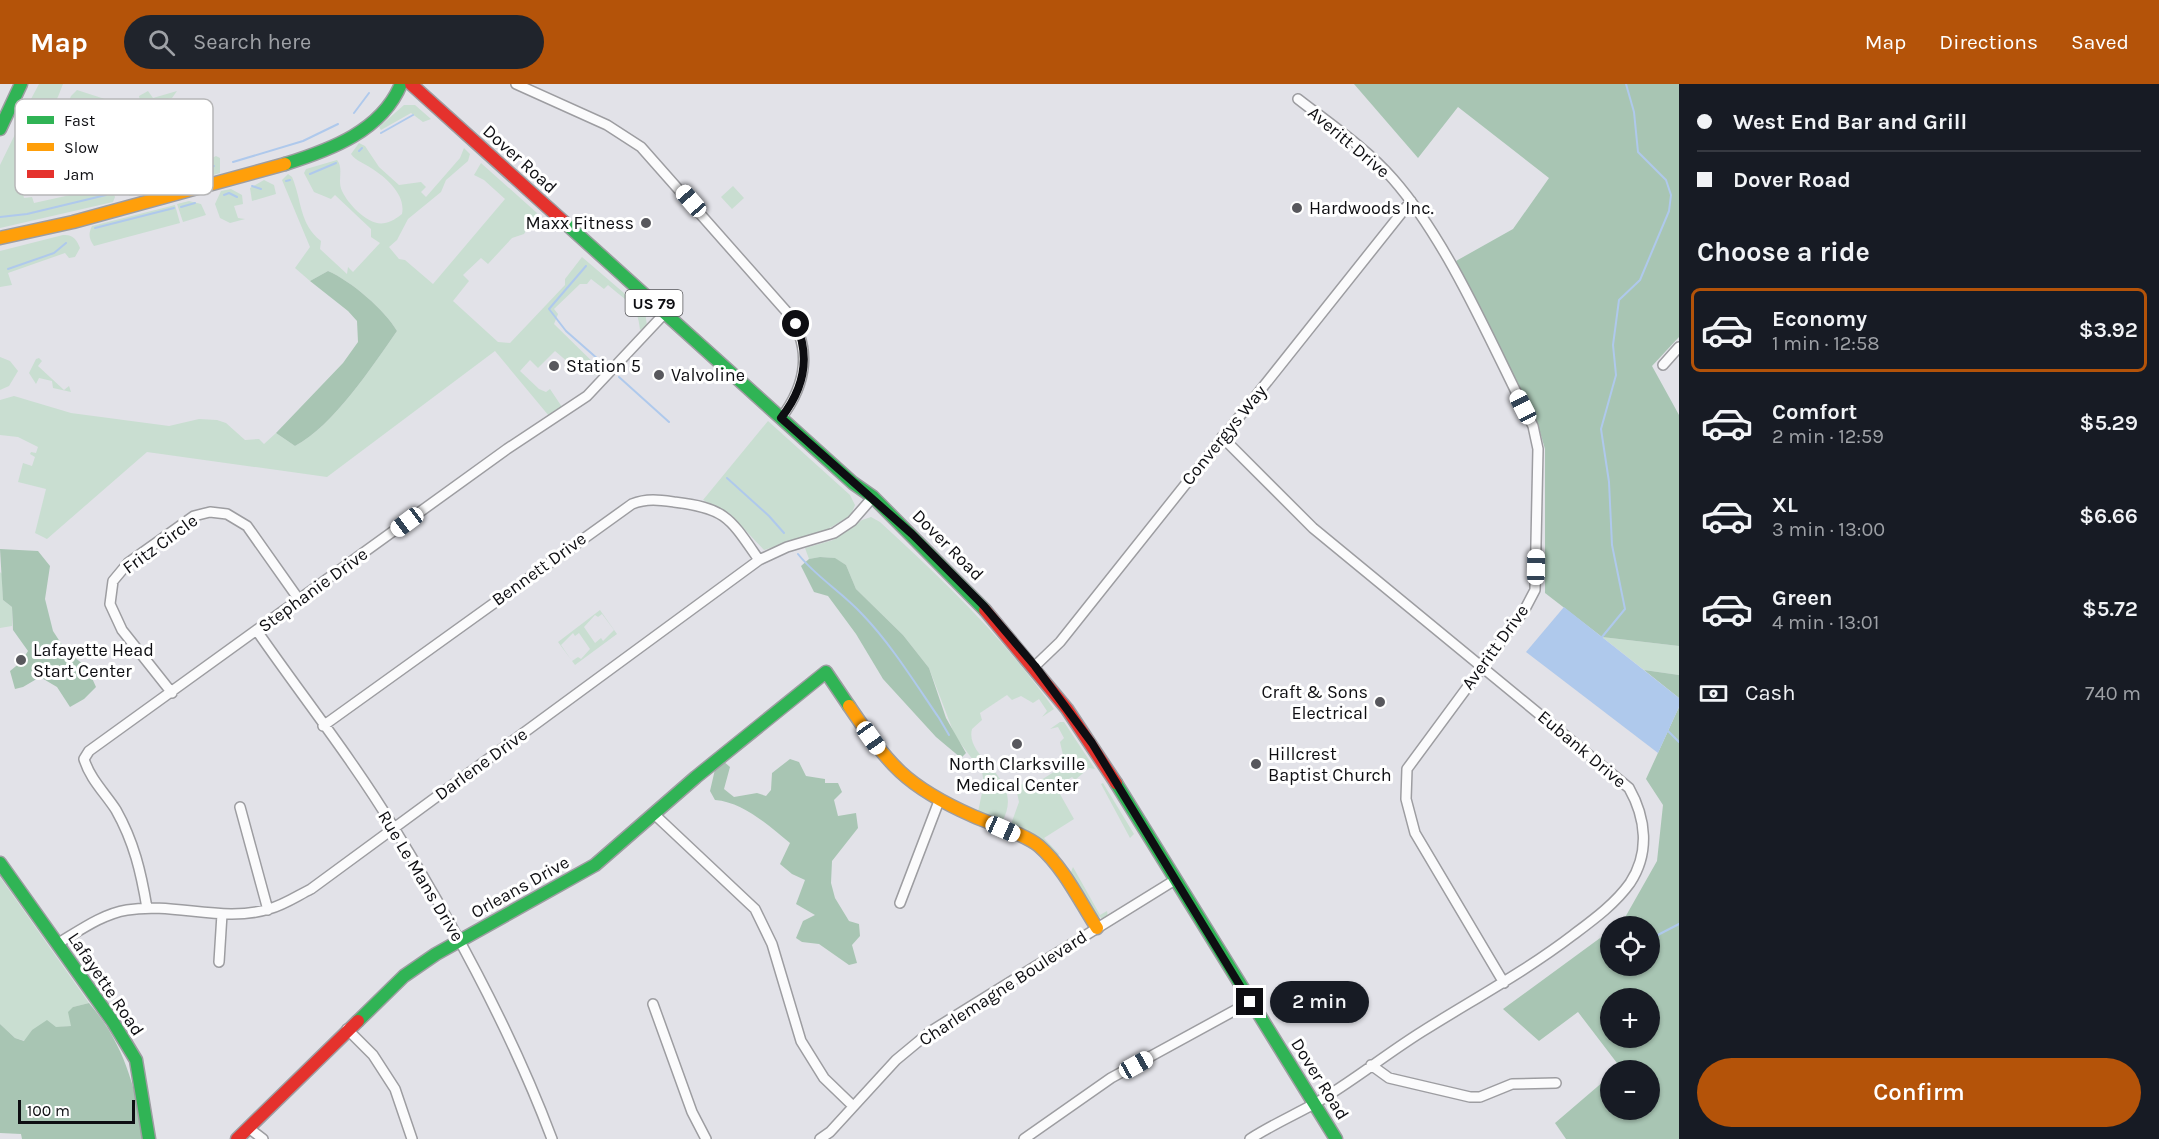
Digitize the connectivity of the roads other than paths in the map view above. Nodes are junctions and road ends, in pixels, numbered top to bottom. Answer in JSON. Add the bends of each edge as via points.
{"nodes":[{"id":1,"x":21,"y":84,"type":"edge"},
{"id":2,"x":401,"y":84,"type":"edge"},
{"id":3,"x":411,"y":84,"type":"edge"},
{"id":4,"x":516,"y":84,"type":"edge"},
{"id":5,"x":1298,"y":99,"type":"dead end"},
{"id":6,"x":0,"y":129,"type":"edge"},
{"id":7,"x":213,"y":182,"type":"edge"},
{"id":8,"x":167,"y":195,"type":"edge"},
{"id":9,"x":1411,"y":201,"type":"junction"},
{"id":10,"x":4,"y":235,"type":"edge"},
{"id":11,"x":665,"y":313,"type":"junction"},
{"id":12,"x":1679,"y":347,"type":"edge"},
{"id":13,"x":1663,"y":365,"type":"dead end"},
{"id":14,"x":781,"y":418,"type":"junction"},
{"id":15,"x":1222,"y":437,"type":"junction"},
{"id":16,"x":873,"y":497,"type":"junction"},
{"id":17,"x":759,"y":560,"type":"junction"},
{"id":18,"x":300,"y":601,"type":"junction"},
{"id":19,"x":257,"y":631,"type":"junction"},
{"id":20,"x":1482,"y":665,"type":"junction"},
{"id":21,"x":1035,"y":666,"type":"junction"},
{"id":22,"x":172,"y":693,"type":"junction"},
{"id":23,"x":323,"y":726,"type":"junction"},
{"id":24,"x":939,"y":801,"type":"junction"},
{"id":25,"x":240,"y":807,"type":"dead end"},
{"id":26,"x":654,"y":814,"type":"junction"},
{"id":27,"x":393,"y":826,"type":"junction"},
{"id":28,"x":0,"y":863,"type":"edge"},
{"id":29,"x":1175,"y":880,"type":"junction"},
{"id":30,"x":900,"y":903,"type":"dead end"},
{"id":31,"x":147,"y":908,"type":"junction"},
{"id":32,"x":268,"y":910,"type":"junction"},
{"id":33,"x":222,"y":914,"type":"junction"},
{"id":34,"x":1097,"y":928,"type":"junction"},
{"id":35,"x":460,"y":941,"type":"junction"},
{"id":36,"x":57,"y":944,"type":"junction"},
{"id":37,"x":219,"y":962,"type":"dead end"},
{"id":38,"x":1504,"y":983,"type":"junction"},
{"id":39,"x":1250,"y":1002,"type":"junction"},
{"id":40,"x":653,"y":1004,"type":"dead end"},
{"id":41,"x":347,"y":1029,"type":"junction"},
{"id":42,"x":1371,"y":1065,"type":"junction"},
{"id":43,"x":1556,"y":1083,"type":"dead end"},
{"id":44,"x":1314,"y":1103,"type":"junction"},
{"id":45,"x":853,"y":1106,"type":"junction"},
{"id":46,"x":250,"y":1129,"type":"junction"},
{"id":47,"x":149,"y":1139,"type":"edge"},
{"id":48,"x":237,"y":1139,"type":"edge"},
{"id":49,"x":263,"y":1139,"type":"edge"},
{"id":50,"x":412,"y":1139,"type":"edge"},
{"id":51,"x":552,"y":1139,"type":"edge"},
{"id":52,"x":706,"y":1139,"type":"edge"},
{"id":53,"x":820,"y":1139,"type":"edge"},
{"id":54,"x":1024,"y":1139,"type":"edge"},
{"id":55,"x":1250,"y":1139,"type":"edge"},
{"id":56,"x":1336,"y":1139,"type":"edge"}],
"edges":[{"from":1,"to":6,"type":"main road"},
{"from":2,"to":7,"type":"main road","via":[[392,103],[358,133],[311,155]]},
{"from":3,"to":11,"type":"main road","name":"Dover Road","number":"US 79"},
{"from":4,"to":14,"type":"street","via":[[607,125],[641,147],[786,311],[803,340],[804,354],[798,395]]},
{"from":5,"to":9,"type":"street","name":"Averitt Drive","via":[[1383,168]]},
{"from":8,"to":10,"type":"main road"},
{"from":9,"to":15,"type":"street","name":"Convergys Way"},
{"from":9,"to":20,"type":"street","name":"Averitt Drive","via":[[1451,265],[1533,426],[1538,449],[1535,590]]},
{"from":11,"to":14,"type":"main road","name":"Dover Road","number":"US 79"},
{"from":11,"to":18,"type":"street","name":"Stephanie Drive","via":[[587,396],[507,449]]},
{"from":12,"to":13,"type":"street"},
{"from":14,"to":16,"type":"main road","name":"Dover Road","number":"US 79"},
{"from":15,"to":20,"type":"street","name":"Eubank Drive","via":[[1313,528]]},
{"from":15,"to":21,"type":"street","name":"Convergys Way","via":[[1060,642]]},
{"from":16,"to":17,"type":"street","name":"Darlene Drive","via":[[852,521],[834,533]]},
{"from":16,"to":21,"type":"main road","name":"Dover Road","number":"US 79","via":[[964,585]]},
{"from":17,"to":23,"type":"street","name":"Bennett Drive","via":[[733,523],[718,510],[654,500],[632,504]]},
{"from":17,"to":27,"type":"street","name":"Darlene Drive"},
{"from":18,"to":19,"type":"street","name":"Stephanie Drive"},
{"from":18,"to":22,"type":"street","name":"Fritz Circle","via":[[247,526],[227,514],[210,512],[194,516],[128,563],[113,581],[110,604],[122,630]]},
{"from":19,"to":22,"type":"street","name":"Stephanie Drive"},
{"from":19,"to":23,"type":"street","name":"Rue Le Mans Drive"},
{"from":20,"to":38,"type":"street","name":"Averitt Drive","via":[[1407,769],[1406,799],[1415,833]]},
{"from":20,"to":38,"type":"street","name":"Eubank Drive","via":[[1629,788],[1644,825],[1638,869],[1618,897],[1536,963]]},
{"from":21,"to":29,"type":"main road","name":"Dover Road","number":"US 79","via":[[1092,743]]},
{"from":22,"to":31,"type":"street","name":"Stephanie Drive","via":[[89,751],[84,759],[88,773],[114,807],[133,843]]},
{"from":23,"to":27,"type":"street","name":"Rue Le Mans Drive"},
{"from":24,"to":26,"type":"main road","name":"Orleans Drive","via":[[919,789],[880,751],[826,672]]},
{"from":24,"to":30,"type":"street"},
{"from":24,"to":34,"type":"main road","via":[[1046,851]]},
{"from":25,"to":32,"type":"street"},
{"from":26,"to":35,"type":"main road","name":"Orleans Drive","via":[[584,873]]},
{"from":26,"to":45,"type":"street","via":[[755,909],[772,944],[801,1041],[824,1078]]},
{"from":27,"to":32,"type":"street","name":"Darlene Drive","via":[[311,889]]},
{"from":27,"to":35,"type":"street","name":"Rue Le Mans Drive"},
{"from":28,"to":36,"type":"main road","name":"Lafayette Road"},
{"from":29,"to":34,"type":"street","name":"Charlemagne Boulevard"},
{"from":29,"to":39,"type":"main road","name":"Dover Road","number":"US 79"},
{"from":31,"to":33,"type":"street","name":"Darlene Drive"},
{"from":31,"to":36,"type":"street","name":"Darlene Drive","via":[[102,918]]},
{"from":32,"to":33,"type":"street","name":"Darlene Drive"},
{"from":33,"to":37,"type":"street"},
{"from":34,"to":45,"type":"street","name":"Charlemagne Boulevard","via":[[931,1031],[896,1060]]},
{"from":35,"to":41,"type":"main road","name":"Orleans Drive","via":[[404,976]]},
{"from":35,"to":51,"type":"street","name":"Rue Le Mans Drive","via":[[524,1067]]},
{"from":36,"to":47,"type":"main road","name":"Lafayette Road","via":[[135,1060]]},
{"from":38,"to":42,"type":"street","name":"Eubank Drive"},
{"from":39,"to":44,"type":"main road","name":"Dover Road","number":"US 79"},
{"from":39,"to":54,"type":"street","via":[[1111,1078]]},
{"from":40,"to":52,"type":"street","via":[[692,1112]]},
{"from":41,"to":46,"type":"main road","name":"Orleans Drive"},
{"from":41,"to":50,"type":"street","via":[[373,1055],[395,1089]]},
{"from":42,"to":43,"type":"street","via":[[1389,1078],[1470,1097],[1512,1084]]},
{"from":42,"to":44,"type":"street","name":"Eubank Drive"},
{"from":44,"to":55,"type":"street","name":"Eubank Drive"},
{"from":44,"to":56,"type":"main road","name":"Dover Road","number":"US 79"},
{"from":45,"to":53,"type":"street","name":"Charlemagne Boulevard"},
{"from":46,"to":48,"type":"main road","name":"Orleans Drive"},
{"from":46,"to":49,"type":"street"}]}
